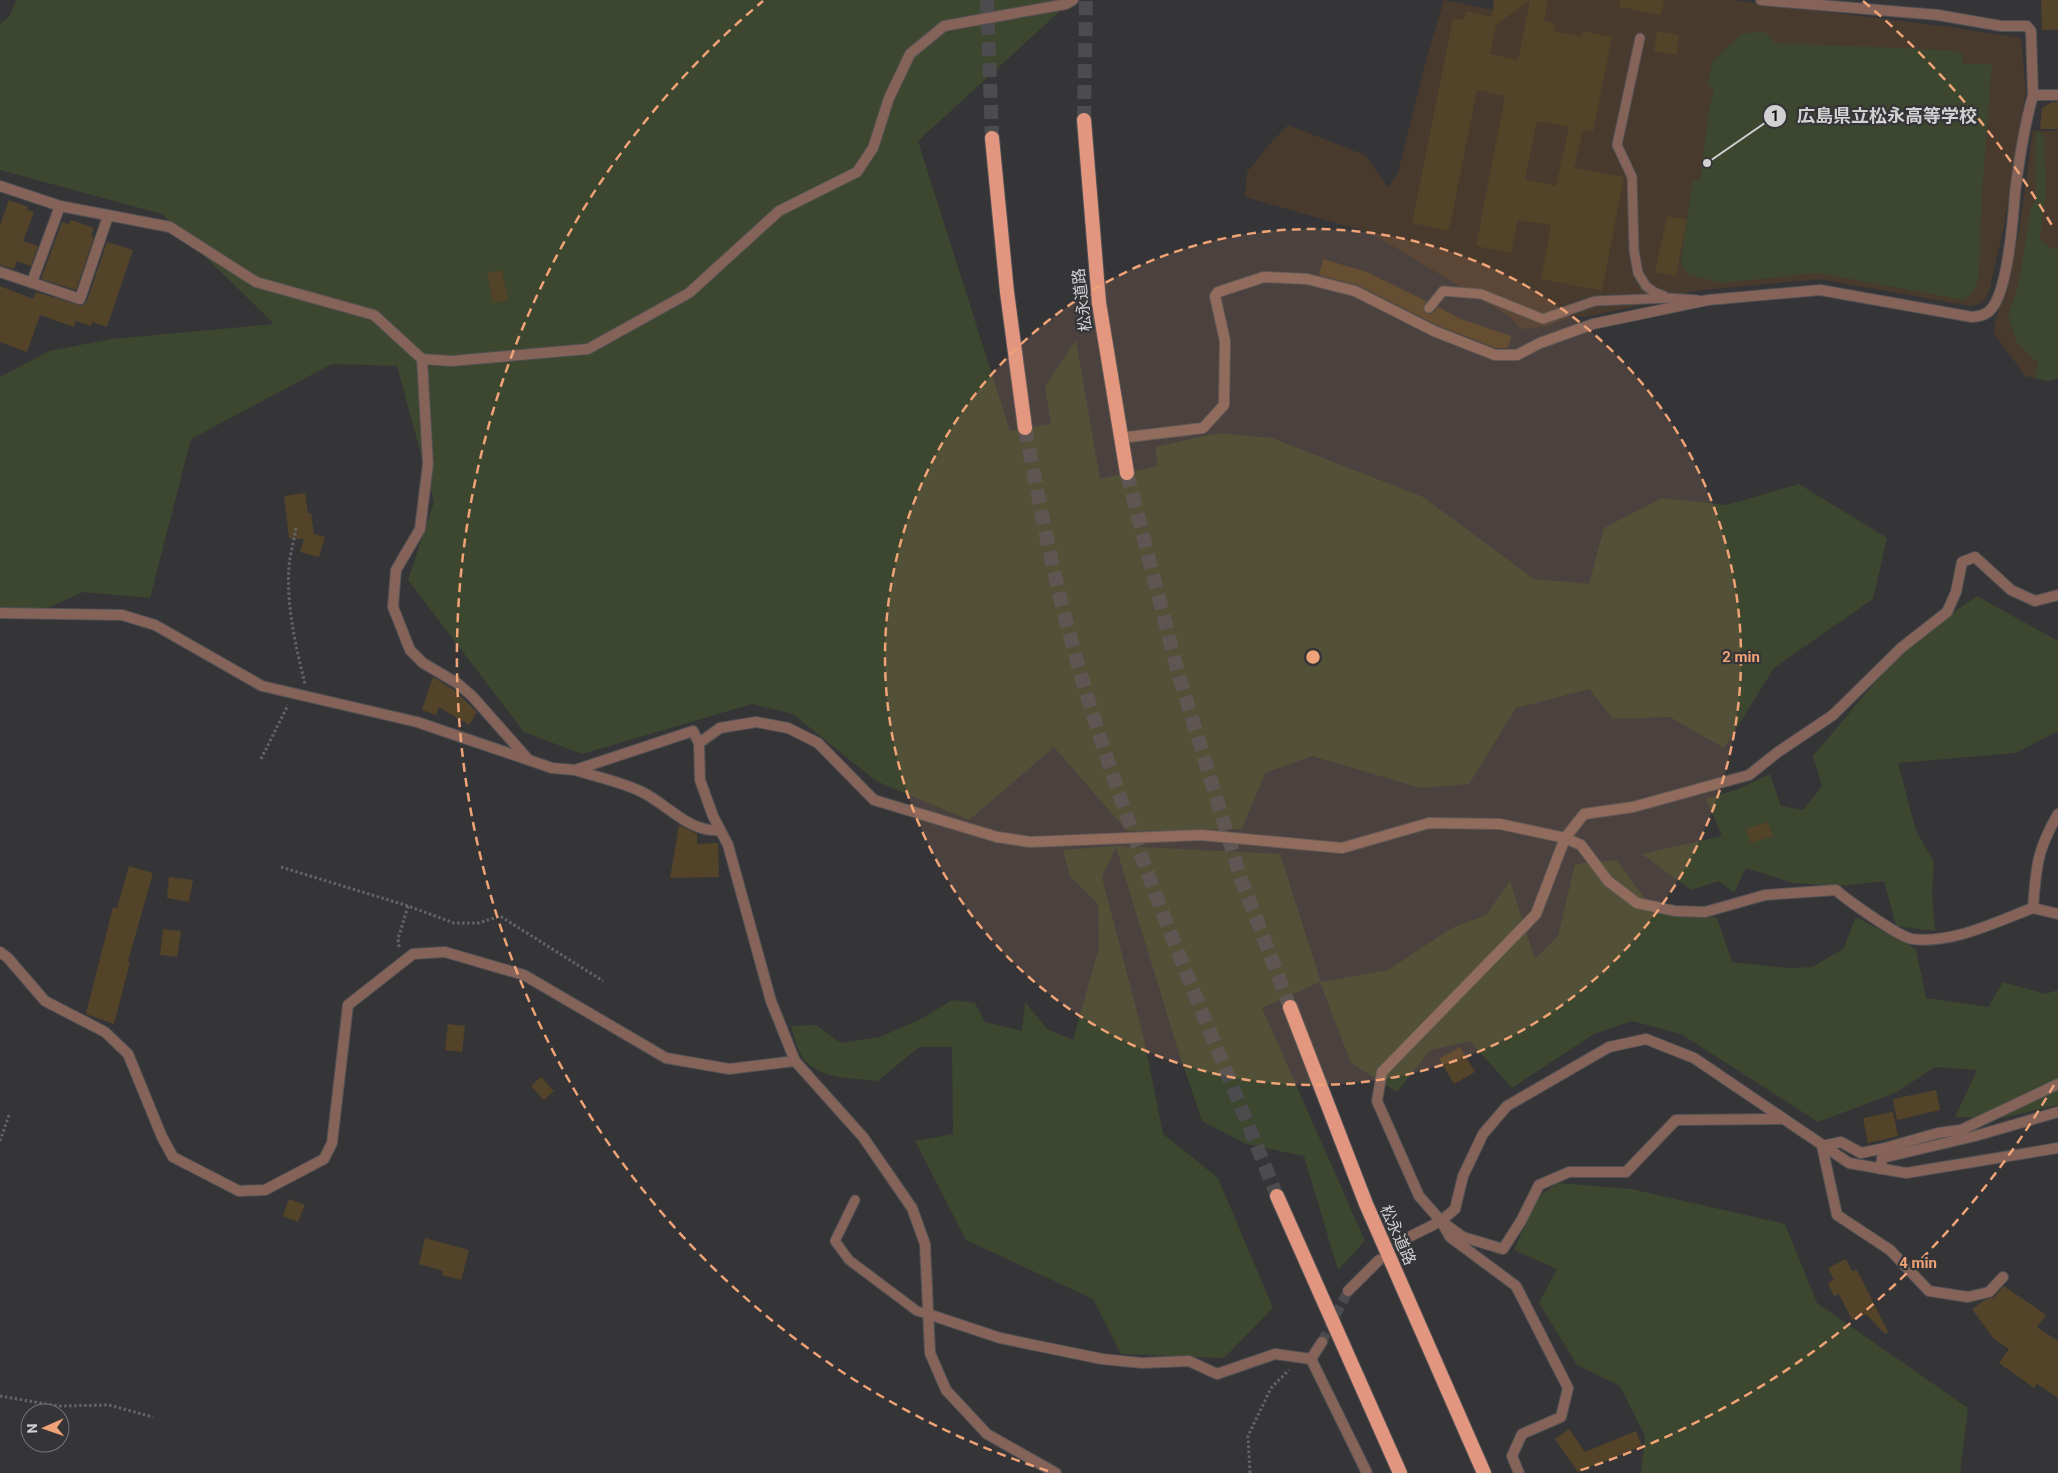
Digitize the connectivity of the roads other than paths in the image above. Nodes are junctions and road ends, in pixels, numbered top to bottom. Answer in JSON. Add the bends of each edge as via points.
{"nodes":[{"id":1,"x":1073,"y":0,"type":"edge"},
{"id":2,"x":1761,"y":0,"type":"edge"},
{"id":3,"x":1640,"y":38,"type":"dead end"},
{"id":4,"x":2032,"y":95,"type":"junction"},
{"id":5,"x":2058,"y":95,"type":"edge"},
{"id":6,"x":1084,"y":120,"type":"tunnel mouth"},
{"id":7,"x":992,"y":138,"type":"tunnel mouth"},
{"id":8,"x":0,"y":186,"type":"edge"},
{"id":9,"x":60,"y":206,"type":"junction"},
{"id":10,"x":108,"y":216,"type":"junction"},
{"id":11,"x":0,"y":272,"type":"edge"},
{"id":12,"x":32,"y":282,"type":"junction"},
{"id":13,"x":1669,"y":298,"type":"junction"},
{"id":14,"x":1708,"y":300,"type":"junction"},
{"id":15,"x":1429,"y":308,"type":"dead end"},
{"id":16,"x":422,"y":359,"type":"junction"},
{"id":17,"x":1025,"y":428,"type":"tunnel mouth"},
{"id":18,"x":1120,"y":438,"type":"junction"},
{"id":19,"x":1127,"y":473,"type":"tunnel mouth"},
{"id":20,"x":2058,"y":595,"type":"edge"},
{"id":21,"x":0,"y":613,"type":"edge"},
{"id":22,"x":699,"y":743,"type":"junction"},
{"id":23,"x":528,"y":759,"type":"junction"},
{"id":24,"x":575,"y":770,"type":"junction"},
{"id":25,"x":2058,"y":814,"type":"edge"},
{"id":26,"x":720,"y":830,"type":"junction"},
{"id":27,"x":1565,"y":838,"type":"junction"},
{"id":28,"x":2033,"y":908,"type":"junction"},
{"id":29,"x":2058,"y":914,"type":"edge"},
{"id":30,"x":0,"y":952,"type":"edge"},
{"id":31,"x":1290,"y":1007,"type":"tunnel mouth"},
{"id":32,"x":795,"y":1061,"type":"junction"},
{"id":33,"x":2058,"y":1084,"type":"edge"},
{"id":34,"x":2058,"y":1112,"type":"edge"},
{"id":35,"x":1781,"y":1119,"type":"junction"},
{"id":36,"x":1822,"y":1146,"type":"junction"},
{"id":37,"x":2058,"y":1148,"type":"edge"},
{"id":38,"x":1881,"y":1169,"type":"junction"},
{"id":39,"x":1277,"y":1196,"type":"tunnel mouth"},
{"id":40,"x":855,"y":1200,"type":"dead end"},
{"id":41,"x":1441,"y":1221,"type":"junction"},
{"id":42,"x":1411,"y":1236,"type":"tunnel mouth"},
{"id":43,"x":1379,"y":1260,"type":"tunnel mouth"},
{"id":44,"x":2003,"y":1277,"type":"dead end"},
{"id":45,"x":1348,"y":1291,"type":"tunnel mouth"},
{"id":46,"x":928,"y":1314,"type":"junction"},
{"id":47,"x":1322,"y":1342,"type":"tunnel mouth"},
{"id":48,"x":1311,"y":1359,"type":"junction"},
{"id":49,"x":1056,"y":1473,"type":"edge"},
{"id":50,"x":1367,"y":1473,"type":"edge"},
{"id":51,"x":1400,"y":1473,"type":"edge"},
{"id":52,"x":1484,"y":1473,"type":"edge"},
{"id":53,"x":1519,"y":1473,"type":"edge"}],
"edges":[{"from":1,"to":16,"type":"street","via":[[1066,4],[944,26],[910,54],[889,98],[873,148],[857,172],[779,211],[689,293],[588,349],[452,362]]},
{"from":2,"to":4,"type":"street","via":[[1938,15],[2001,26],[2027,26],[2031,31]]},
{"from":3,"to":13,"type":"lane","via":[[1617,145],[1632,177],[1634,250],[1638,273],[1646,286]]},
{"from":4,"to":5,"type":"street"},
{"from":4,"to":14,"type":"street","via":[[2001,286],[1992,309],[1984,315],[1972,317],[1820,290]]},
{"from":6,"to":18,"type":"highway","name":"松永道路","via":[[1099,304]]},
{"from":7,"to":17,"type":"highway","via":[[1007,292]]},
{"from":8,"to":9,"type":"street"},
{"from":9,"to":10,"type":"street"},
{"from":9,"to":12,"type":"street"},
{"from":10,"to":12,"type":"street","via":[[80,299]]},
{"from":10,"to":16,"type":"street","via":[[170,228],[256,282],[374,314]]},
{"from":11,"to":12,"type":"street"},
{"from":13,"to":14,"type":"lane"},
{"from":13,"to":15,"type":"lane","via":[[1595,301],[1543,319],[1481,294],[1443,291]]},
{"from":14,"to":18,"type":"street","via":[[1593,324],[1517,355],[1494,355],[1434,331],[1355,291],[1308,280],[1264,277],[1218,292],[1216,296],[1225,341],[1224,405],[1203,428]]},
{"from":16,"to":23,"type":"street","via":[[428,464],[420,529],[396,570],[393,607],[410,650],[423,663],[472,696]]},
{"from":18,"to":19,"type":"highway","name":"松永道路"},
{"from":20,"to":27,"type":"street","via":[[2035,602],[2011,590],[1975,557],[1962,562],[1956,592],[1947,612],[1901,648],[1833,714],[1749,775],[1633,807],[1584,814]]},
{"from":21,"to":23,"type":"street","via":[[122,615],[155,625],[262,686],[417,722]]},
{"from":22,"to":24,"type":"street","via":[[693,731]]},
{"from":22,"to":26,"type":"street","via":[[700,780]]},
{"from":22,"to":27,"type":"street","via":[[720,728],[756,722],[788,728],[818,743],[874,800],[997,837],[1030,842],[1201,835],[1342,848],[1429,823],[1500,824]]},
{"from":23,"to":24,"type":"street","via":[[552,768]]},
{"from":24,"to":26,"type":"street","via":[[642,792],[682,819],[710,831]]},
{"from":25,"to":28,"type":"street","via":[[2045,837],[2036,866]]},
{"from":26,"to":32,"type":"street","via":[[728,845],[771,1001]]},
{"from":27,"to":28,"type":"street","via":[[1581,844],[1608,881],[1637,903],[1675,911],[1705,912],[1765,895],[1836,890],[1852,904],[1911,939],[1951,938]]},
{"from":27,"to":41,"type":"street","via":[[1536,914],[1382,1072],[1377,1100],[1419,1196]]},
{"from":28,"to":29,"type":"street"},
{"from":30,"to":32,"type":"street","via":[[45,1001],[105,1032],[128,1054],[173,1157],[239,1191],[265,1190],[324,1159],[332,1143],[348,1005],[413,954],[445,952],[524,975],[666,1058],[730,1069]]},
{"from":31,"to":52,"type":"highway","name":"松永道路","via":[[1366,1204]]},
{"from":32,"to":46,"type":"street","via":[[863,1137],[912,1208],[925,1244]]},
{"from":33,"to":36,"type":"street","via":[[1961,1130],[1861,1153],[1841,1142]]},
{"from":34,"to":38,"type":"street","via":[[1882,1158]]},
{"from":35,"to":36,"type":"street"},
{"from":35,"to":41,"type":"street","via":[[1676,1120],[1626,1172],[1569,1172],[1539,1185],[1502,1249],[1463,1237]]},
{"from":35,"to":41,"type":"street","via":[[1694,1058],[1646,1039],[1609,1047],[1507,1106],[1483,1134],[1463,1176],[1456,1209]]},
{"from":36,"to":38,"type":"street","via":[[1849,1164]]},
{"from":36,"to":44,"type":"street","via":[[1837,1214],[1890,1250],[1929,1292],[1968,1298],[1989,1292]]},
{"from":37,"to":38,"type":"street","via":[[1906,1173]]},
{"from":39,"to":51,"type":"highway"},
{"from":40,"to":46,"type":"lane","via":[[835,1241],[849,1260],[917,1311]]},
{"from":41,"to":42,"type":"street"},
{"from":41,"to":53,"type":"street","via":[[1450,1237],[1516,1286],[1568,1388],[1561,1417],[1522,1434],[1512,1456]]},
{"from":43,"to":45,"type":"street"},
{"from":46,"to":48,"type":"street","via":[[1000,1338],[1102,1360],[1142,1363],[1189,1361],[1217,1374],[1275,1354]]},
{"from":46,"to":49,"type":"street","via":[[930,1353],[946,1390],[987,1434]]},
{"from":47,"to":48,"type":"street"},
{"from":48,"to":50,"type":"street"}]}
